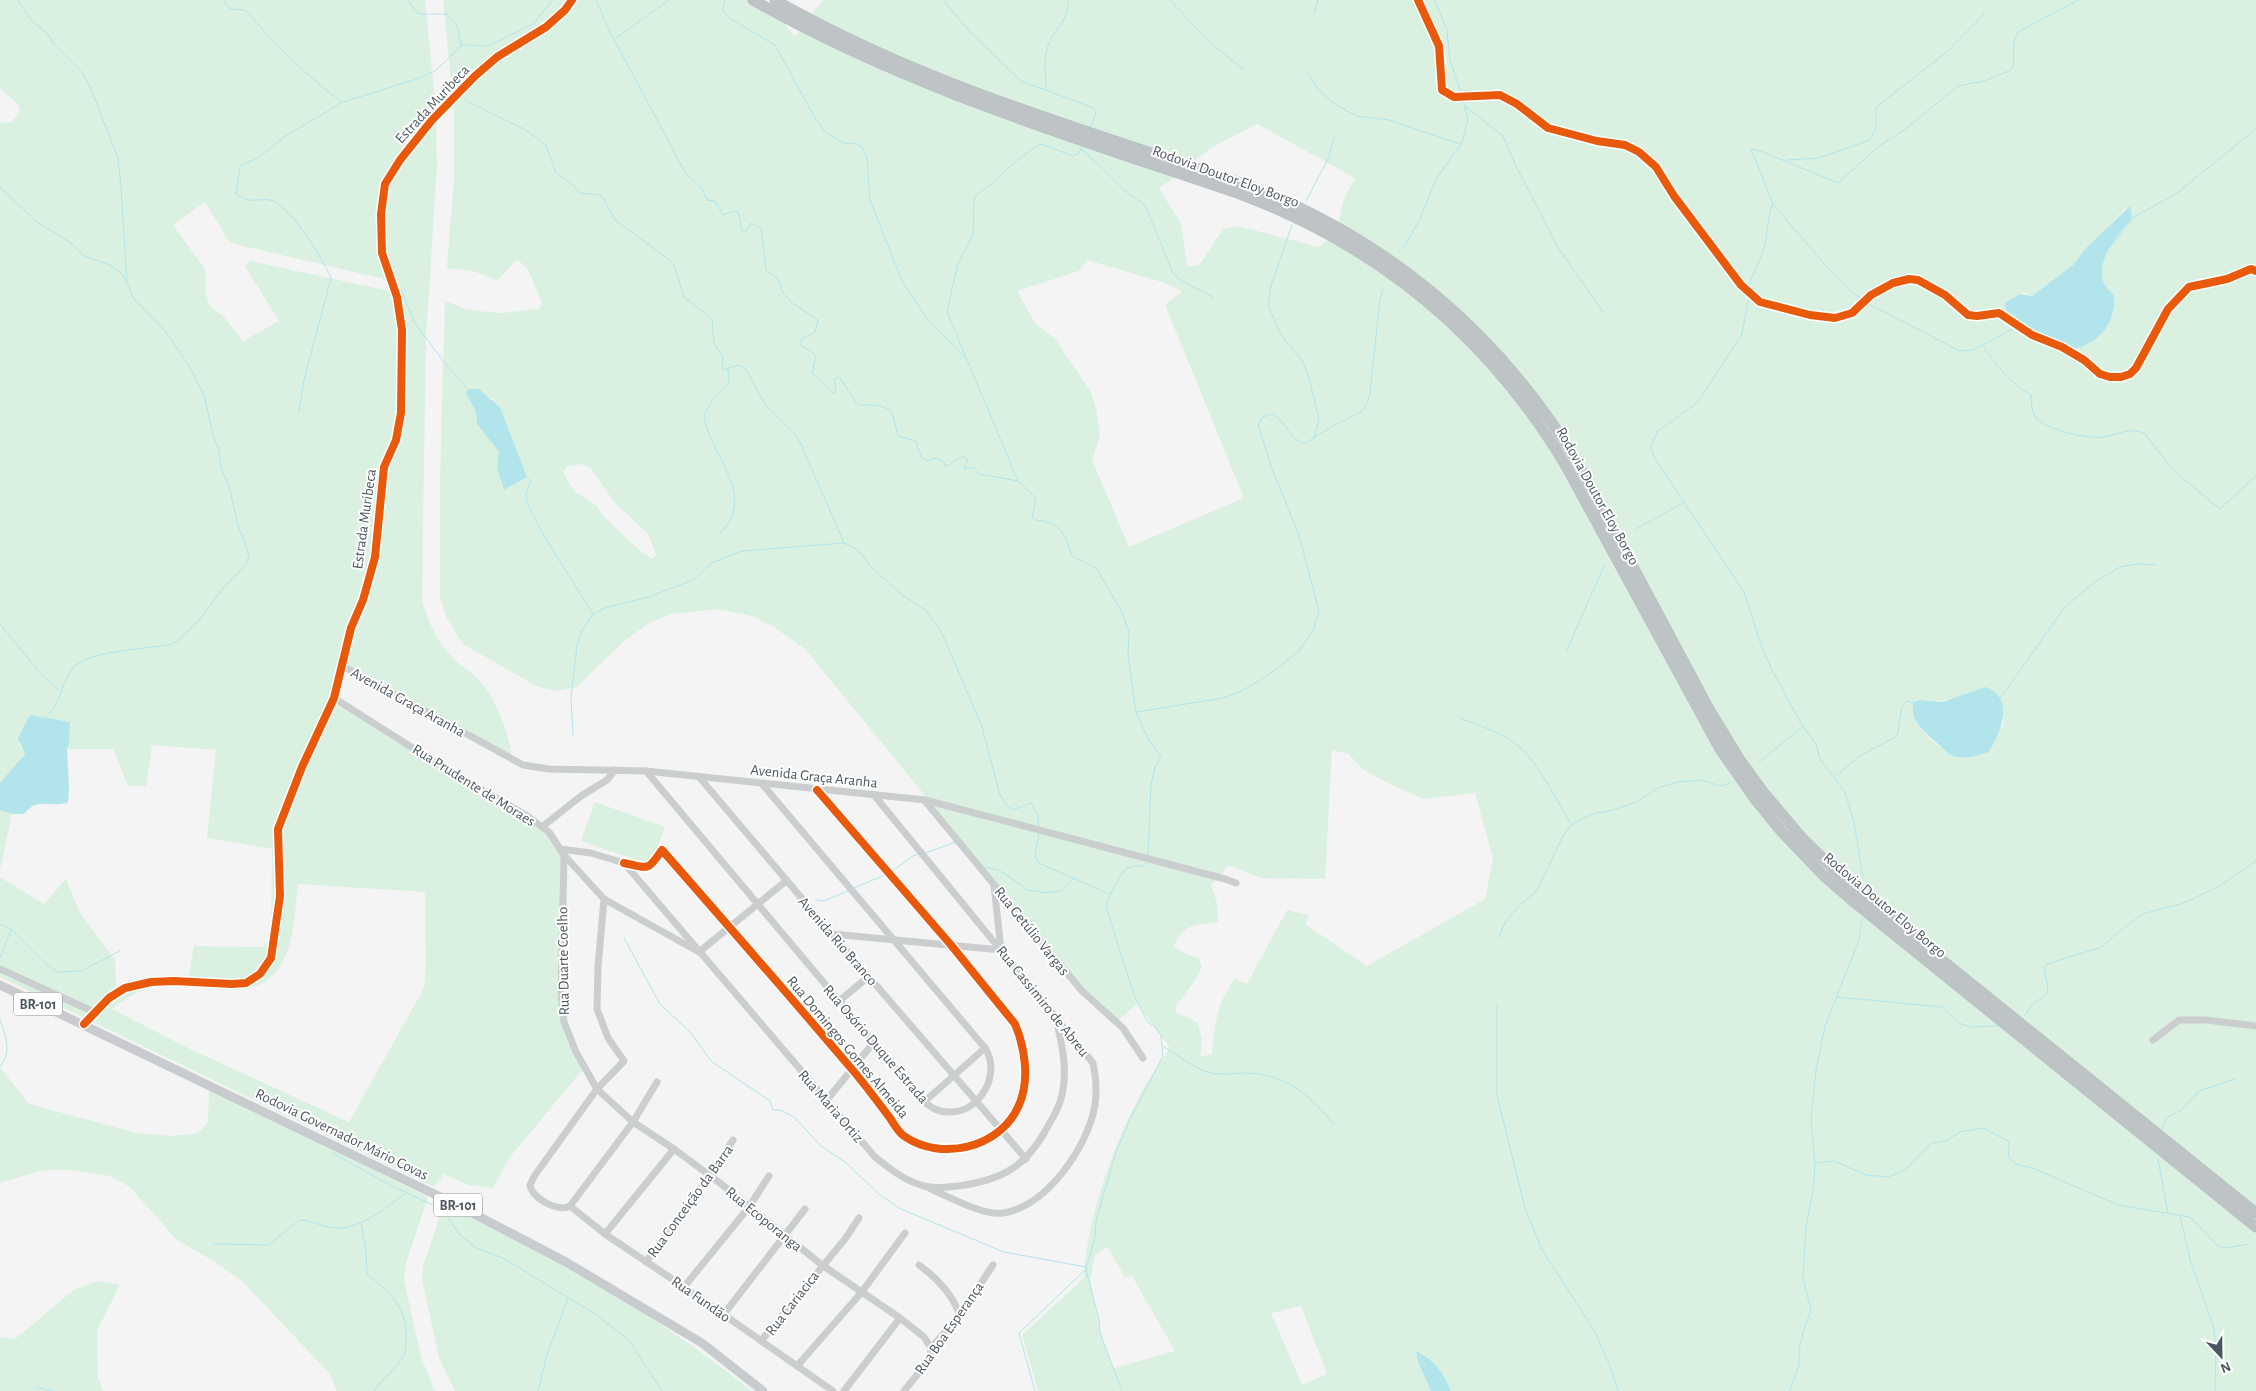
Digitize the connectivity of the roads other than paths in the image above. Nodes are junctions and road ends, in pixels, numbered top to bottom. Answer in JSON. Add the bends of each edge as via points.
{"nodes":[{"id":1,"x":572,"y":0,"type":"edge"},
{"id":2,"x":753,"y":0,"type":"edge"},
{"id":3,"x":775,"y":0,"type":"edge"},
{"id":4,"x":1418,"y":0,"type":"edge"},
{"id":5,"x":2256,"y":271,"type":"edge"},
{"id":6,"x":341,"y":665,"type":"junction"},
{"id":7,"x":334,"y":698,"type":"junction"},
{"id":8,"x":615,"y":770,"type":"junction"},
{"id":9,"x":646,"y":772,"type":"junction"},
{"id":10,"x":700,"y":778,"type":"junction"},
{"id":11,"x":763,"y":784,"type":"junction"},
{"id":12,"x":817,"y":790,"type":"junction"},
{"id":13,"x":874,"y":796,"type":"junction"},
{"id":14,"x":925,"y":800,"type":"junction"},
{"id":15,"x":542,"y":827,"type":"junction"},
{"id":16,"x":562,"y":852,"type":"junction"},
{"id":17,"x":624,"y":863,"type":"junction"},
{"id":18,"x":786,"y":881,"type":"junction"},
{"id":19,"x":1236,"y":883,"type":"dead end"},
{"id":20,"x":994,"y":885,"type":"junction"},
{"id":21,"x":604,"y":899,"type":"junction"},
{"id":22,"x":757,"y":904,"type":"junction"},
{"id":23,"x":729,"y":928,"type":"junction"},
{"id":24,"x":832,"y":934,"type":"junction"},
{"id":25,"x":894,"y":940,"type":"junction"},
{"id":26,"x":951,"y":945,"type":"junction"},
{"id":27,"x":1001,"y":950,"type":"junction"},
{"id":28,"x":700,"y":952,"type":"junction"},
{"id":29,"x":0,"y":969,"type":"edge"},
{"id":30,"x":868,"y":977,"type":"junction"},
{"id":31,"x":0,"y":985,"type":"edge"},
{"id":32,"x":838,"y":1002,"type":"junction"},
{"id":33,"x":94,"y":1012,"type":"junction"},
{"id":34,"x":1056,"y":1019,"type":"junction"},
{"id":35,"x":84,"y":1024,"type":"junction"},
{"id":36,"x":2256,"y":1026,"type":"edge"},
{"id":37,"x":2153,"y":1040,"type":"dead end"},
{"id":38,"x":874,"y":1042,"type":"junction"},
{"id":39,"x":985,"y":1048,"type":"junction"},
{"id":40,"x":1143,"y":1058,"type":"dead end"},
{"id":41,"x":852,"y":1069,"type":"junction"},
{"id":42,"x":954,"y":1075,"type":"junction"},
{"id":43,"x":657,"y":1082,"type":"dead end"},
{"id":44,"x":597,"y":1088,"type":"junction"},
{"id":45,"x":826,"y":1101,"type":"junction"},
{"id":46,"x":924,"y":1102,"type":"junction"},
{"id":47,"x":976,"y":1102,"type":"junction"},
{"id":48,"x":633,"y":1122,"type":"junction"},
{"id":49,"x":1001,"y":1131,"type":"junction"},
{"id":50,"x":733,"y":1140,"type":"dead end"},
{"id":51,"x":674,"y":1149,"type":"junction"},
{"id":52,"x":1026,"y":1159,"type":"junction"},
{"id":53,"x":710,"y":1175,"type":"junction"},
{"id":54,"x":769,"y":1176,"type":"dead end"},
{"id":55,"x":925,"y":1186,"type":"junction"},
{"id":56,"x":569,"y":1207,"type":"junction"},
{"id":57,"x":749,"y":1207,"type":"junction"},
{"id":58,"x":805,"y":1209,"type":"dead end"},
{"id":59,"x":2256,"y":1213,"type":"edge"},
{"id":60,"x":859,"y":1218,"type":"dead end"},
{"id":61,"x":2256,"y":1227,"type":"edge"},
{"id":62,"x":905,"y":1233,"type":"dead end"},
{"id":63,"x":605,"y":1234,"type":"junction"},
{"id":64,"x":784,"y":1236,"type":"junction"},
{"id":65,"x":646,"y":1262,"type":"junction"},
{"id":66,"x":822,"y":1265,"type":"junction"},
{"id":67,"x":919,"y":1265,"type":"dead end"},
{"id":68,"x":994,"y":1265,"type":"dead end"},
{"id":69,"x":684,"y":1287,"type":"junction"},
{"id":70,"x":861,"y":1293,"type":"junction"},
{"id":71,"x":724,"y":1314,"type":"junction"},
{"id":72,"x":960,"y":1315,"type":"junction"},
{"id":73,"x":900,"y":1318,"type":"junction"},
{"id":74,"x":762,"y":1341,"type":"junction"},
{"id":75,"x":931,"y":1348,"type":"junction"},
{"id":76,"x":797,"y":1366,"type":"junction"},
{"id":77,"x":763,"y":1391,"type":"edge"},
{"id":78,"x":833,"y":1391,"type":"edge"},
{"id":79,"x":844,"y":1391,"type":"edge"},
{"id":80,"x":904,"y":1391,"type":"edge"}],
"edges":[{"from":1,"to":6,"type":"street","name":"Estrada Muribeca","via":[[566,10],[546,27],[497,57],[475,76],[432,120],[385,184],[381,214],[382,253],[397,298],[402,330],[401,414],[396,440],[384,466],[375,558]]},
{"from":2,"to":61,"type":"highway","name":"Rodovia Doutor Eloy Borgo","via":[[843,48],[931,87],[1280,210],[1357,250],[1428,301],[1490,361],[1544,429],[1720,749],[1755,799],[1795,846],[1869,916]]},
{"from":3,"to":59,"type":"highway","name":"Rodovia Doutor Eloy Borgo","via":[[856,42],[944,80],[1285,200],[1363,241],[1435,293],[1498,354],[1552,423],[1576,460],[1719,726],[1789,824],[1866,899]]},
{"from":4,"to":5,"type":"street","via":[[1439,46],[1442,90],[1454,97],[1500,95],[1548,128],[1625,145],[1639,152],[1656,167],[1741,285],[1760,302],[1835,318],[1852,314],[1871,295],[1893,283],[1918,280],[1945,295],[1968,315],[1999,313],[2032,335],[2084,360],[2100,374],[2121,377],[2136,368],[2168,308],[2189,287],[2227,279],[2251,269]]},
{"from":6,"to":7,"type":"street","name":"Estrada Muribeca"},
{"from":6,"to":8,"type":"street","name":"Avenida Graça Aranha","via":[[523,765],[548,769]]},
{"from":7,"to":15,"type":"street","name":"Rua Prudente de Moraes"},
{"from":7,"to":33,"type":"street","name":"Estrada Muribeca","via":[[302,766],[278,829],[278,927],[272,958],[266,968],[246,982],[232,984],[174,981],[133,985],[109,998]]},
{"from":8,"to":9,"type":"street","name":"Avenida Graça Aranha"},
{"from":8,"to":15,"type":"street","via":[[607,780]]},
{"from":9,"to":10,"type":"street","name":"Avenida Graça Aranha"},
{"from":9,"to":22,"type":"street","name":"Rua Osório Duque Estrada"},
{"from":10,"to":11,"type":"street","name":"Avenida Graça Aranha"},
{"from":10,"to":18,"type":"street","name":"Avenida Rio Branco"},
{"from":11,"to":12,"type":"street","name":"Avenida Graça Aranha"},
{"from":11,"to":25,"type":"street"},
{"from":12,"to":13,"type":"street","name":"Avenida Graça Aranha"},
{"from":12,"to":26,"type":"street","name":"Rua Domingos Gomes Almeida"},
{"from":13,"to":14,"type":"street","name":"Avenida Graça Aranha"},
{"from":13,"to":27,"type":"street","name":"Rua Cassimiro de Abreu"},
{"from":14,"to":19,"type":"street","name":"Avenida Graça Aranha"},
{"from":14,"to":20,"type":"street","name":"Rua Getúlio Vargas"},
{"from":15,"to":16,"type":"street","name":"Rua Prudente de Moraes"},
{"from":16,"to":17,"type":"street","via":[[591,853]]},
{"from":16,"to":21,"type":"street","name":"Rua Prudente de Moraes"},
{"from":16,"to":44,"type":"street","name":"Rua Duarte Coelho","via":[[564,1022],[576,1052]]},
{"from":17,"to":23,"type":"street","name":"Rua Domingos Gomes Almeida","via":[[647,868],[662,850]]},
{"from":17,"to":28,"type":"street","name":"Rua Maria Ortiz"},
{"from":18,"to":22,"type":"street"},
{"from":18,"to":24,"type":"street","name":"Avenida Rio Branco"},
{"from":20,"to":27,"type":"street"},
{"from":20,"to":40,"type":"street","name":"Rua Getúlio Vargas","via":[[1082,992],[1123,1028]]},
{"from":21,"to":28,"type":"street","name":"Rua Prudente de Moraes"},
{"from":21,"to":44,"type":"street","via":[[597,1009],[608,1038],[624,1061]]},
{"from":22,"to":23,"type":"street"},
{"from":22,"to":32,"type":"street","name":"Rua Osório Duque Estrada"},
{"from":23,"to":28,"type":"street"},
{"from":23,"to":41,"type":"street","name":"Rua Domingos Gomes Almeida"},
{"from":24,"to":25,"type":"street"},
{"from":24,"to":30,"type":"street","name":"Avenida Rio Branco"},
{"from":25,"to":26,"type":"street"},
{"from":25,"to":39,"type":"street"},
{"from":26,"to":27,"type":"street"},
{"from":26,"to":49,"type":"street","name":"Rua Domingos Gomes Almeida","via":[[1015,1024],[1020,1035],[1024,1092],[1018,1108]]},
{"from":27,"to":34,"type":"street","name":"Rua Cassimiro de Abreu"},
{"from":28,"to":45,"type":"street","name":"Rua Maria Ortiz"},
{"from":29,"to":33,"type":"street"},
{"from":30,"to":32,"type":"street"},
{"from":30,"to":42,"type":"street","name":"Avenida Rio Branco"},
{"from":31,"to":35,"type":"main road","name":"Rodovia Governador Mário Covas","number":"BR-101"},
{"from":32,"to":38,"type":"street","name":"Rua Osório Duque Estrada"},
{"from":33,"to":35,"type":"street","name":"Estrada Muribeca"},
{"from":34,"to":52,"type":"street","name":"Rua Maria Ortiz","via":[[1065,1061],[1062,1096],[1038,1144]]},
{"from":34,"to":55,"type":"street","name":"Rua Cassimiro de Abreu","via":[[1093,1063],[1096,1074],[1095,1105],[1082,1142],[1065,1169],[1046,1192],[1024,1207],[1002,1214],[989,1213]]},
{"from":35,"to":77,"type":"main road","name":"Rodovia Governador Mário Covas","number":"BR-101","via":[[455,1204],[566,1262],[702,1343]]},
{"from":36,"to":37,"type":"street","via":[[2179,1020]]},
{"from":38,"to":41,"type":"street"},
{"from":38,"to":46,"type":"street","name":"Rua Osório Duque Estrada"},
{"from":39,"to":42,"type":"street"},
{"from":39,"to":47,"type":"street","via":[[991,1063],[991,1077]]},
{"from":41,"to":45,"type":"street"},
{"from":41,"to":49,"type":"street","name":"Rua Domingos Gomes Almeida","via":[[902,1134],[916,1143],[940,1150],[961,1149]]},
{"from":42,"to":46,"type":"street"},
{"from":42,"to":47,"type":"street","name":"Avenida Rio Branco"},
{"from":43,"to":48,"type":"street"},
{"from":44,"to":48,"type":"street","name":"Rua Ecoporanga"},
{"from":44,"to":56,"type":"street","via":[[530,1184],[533,1193],[558,1209]]},
{"from":45,"to":55,"type":"street","name":"Rua Maria Ortiz","via":[[876,1157],[899,1176]]},
{"from":46,"to":47,"type":"street","name":"Rua Osório Duque Estrada","via":[[936,1110],[950,1113]]},
{"from":47,"to":49,"type":"street","name":"Avenida Rio Branco"},
{"from":48,"to":51,"type":"street","name":"Rua Ecoporanga"},
{"from":48,"to":56,"type":"street"},
{"from":49,"to":52,"type":"street","name":"Avenida Rio Branco"},
{"from":50,"to":53,"type":"street","name":"Rua Conceição da Barra"},
{"from":51,"to":53,"type":"street","name":"Rua Ecoporanga"},
{"from":51,"to":63,"type":"street"},
{"from":52,"to":55,"type":"street","name":"Rua Maria Ortiz","via":[[1006,1174],[975,1184],[942,1188]]},
{"from":53,"to":57,"type":"street","name":"Rua Ecoporanga"},
{"from":53,"to":65,"type":"street","name":"Rua Conceição da Barra"},
{"from":54,"to":57,"type":"street"},
{"from":56,"to":63,"type":"street","name":"Rua Fundão"},
{"from":57,"to":64,"type":"street","name":"Rua Ecoporanga"},
{"from":57,"to":69,"type":"street"},
{"from":58,"to":64,"type":"street"},
{"from":60,"to":66,"type":"street","name":"Rua Cariacica"},
{"from":62,"to":70,"type":"street"},
{"from":63,"to":65,"type":"street","name":"Rua Fundão"},
{"from":64,"to":66,"type":"street","name":"Rua Ecoporanga"},
{"from":64,"to":71,"type":"street"},
{"from":65,"to":69,"type":"street","name":"Rua Fundão"},
{"from":66,"to":70,"type":"street","name":"Rua Ecoporanga"},
{"from":66,"to":74,"type":"street","name":"Rua Cariacica"},
{"from":67,"to":72,"type":"street","via":[[950,1295]]},
{"from":68,"to":72,"type":"street","name":"Rua Boa Esperança"},
{"from":69,"to":71,"type":"street","name":"Rua Fundão"},
{"from":70,"to":73,"type":"street","name":"Rua Ecoporanga"},
{"from":70,"to":76,"type":"street"},
{"from":71,"to":74,"type":"street","name":"Rua Fundão"},
{"from":72,"to":75,"type":"street","name":"Rua Boa Esperança"},
{"from":73,"to":75,"type":"street","name":"Rua Ecoporanga","via":[[924,1337]]},
{"from":73,"to":79,"type":"street"},
{"from":74,"to":76,"type":"street","name":"Rua Fundão"},
{"from":75,"to":80,"type":"street","name":"Rua Boa Esperança","via":[[930,1359]]},
{"from":76,"to":78,"type":"street","name":"Rua Fundão"}]}
